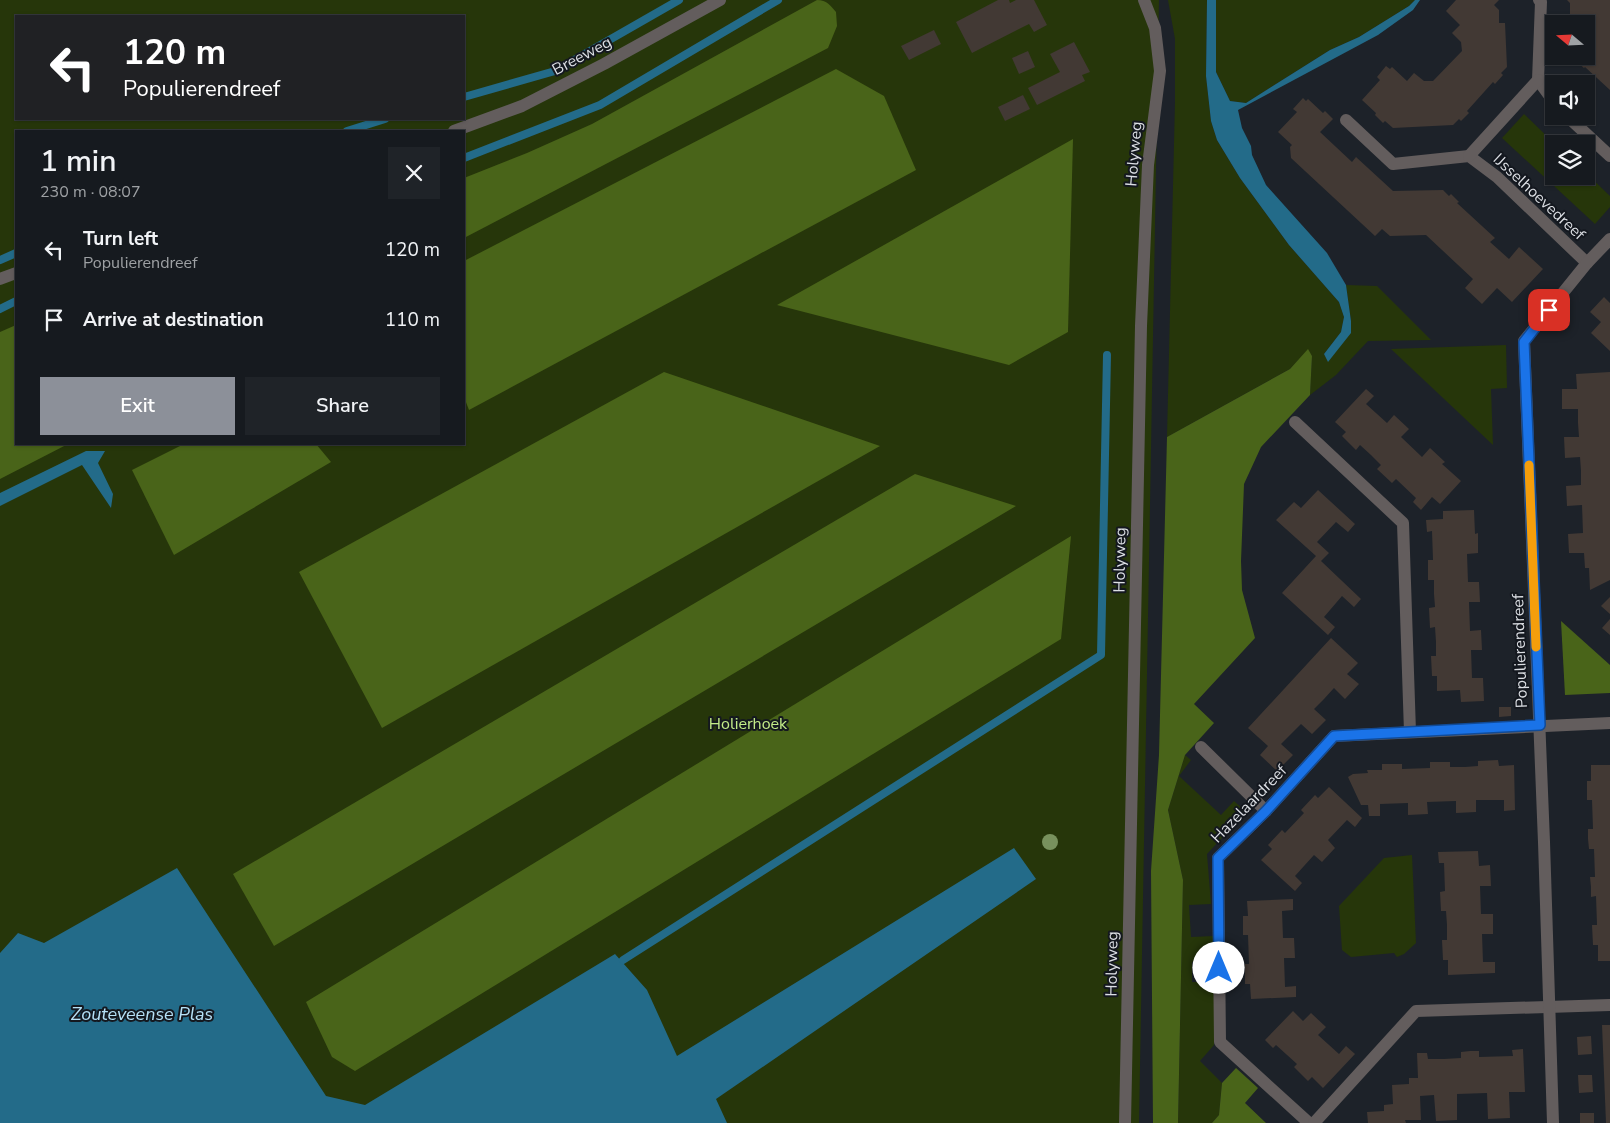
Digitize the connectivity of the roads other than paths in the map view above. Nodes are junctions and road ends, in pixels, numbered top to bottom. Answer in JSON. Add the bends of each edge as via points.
{"nodes":[{"id":1,"x":720,"y":0,"type":"edge"},
{"id":2,"x":1144,"y":0,"type":"edge"},
{"id":3,"x":1539,"y":0,"type":"edge"},
{"id":4,"x":1538,"y":80,"type":"junction"},
{"id":5,"x":1545,"y":90,"type":"edge"},
{"id":6,"x":1346,"y":120,"type":"dead end"},
{"id":7,"x":1577,"y":125,"type":"edge"},
{"id":8,"x":457,"y":130,"type":"edge"},
{"id":9,"x":1469,"y":156,"type":"junction"},
{"id":10,"x":1610,"y":156,"type":"edge"},
{"id":11,"x":1610,"y":239,"type":"edge"},
{"id":12,"x":1587,"y":263,"type":"junction"},
{"id":13,"x":15,"y":273,"type":"edge"},
{"id":14,"x":0,"y":279,"type":"edge"},
{"id":15,"x":1295,"y":422,"type":"dead end"},
{"id":16,"x":1610,"y":723,"type":"edge"},
{"id":17,"x":1540,"y":725,"type":"junction"},
{"id":18,"x":1410,"y":732,"type":"junction"},
{"id":19,"x":1201,"y":747,"type":"dead end"},
{"id":20,"x":1266,"y":811,"type":"junction"},
{"id":21,"x":1610,"y":1005,"type":"edge"},
{"id":22,"x":1549,"y":1007,"type":"junction"},
{"id":23,"x":1125,"y":1123,"type":"edge"},
{"id":24,"x":1309,"y":1123,"type":"edge"},
{"id":25,"x":1314,"y":1123,"type":"edge"},
{"id":26,"x":1553,"y":1123,"type":"edge"}],
"edges":[{"from":1,"to":8,"type":"street","name":"Breeweg","via":[[522,106]]},
{"from":2,"to":23,"type":"street","name":"Holyweg","via":[[1155,28],[1160,71],[1148,165],[1141,326]]},
{"from":3,"to":4,"type":"street"},
{"from":4,"to":5,"type":"street"},
{"from":4,"to":9,"type":"street","name":"IJsselhoevedreef"},
{"from":6,"to":9,"type":"street","name":"IJsselhoevedreef","via":[[1393,164]]},
{"from":7,"to":10,"type":"street"},
{"from":9,"to":12,"type":"street","name":"IJsselhoevedreef","via":[[1497,177]]},
{"from":11,"to":12,"type":"street","name":"Populierendreef"},
{"from":12,"to":17,"type":"street","name":"Populierendreef","via":[[1524,342]]},
{"from":13,"to":14,"type":"street"},
{"from":15,"to":18,"type":"street","via":[[1403,523]]},
{"from":16,"to":17,"type":"street","name":"Hazelaardreef"},
{"from":17,"to":18,"type":"street","name":"Hazelaardreef"},
{"from":17,"to":22,"type":"street","name":"Populierendreef"},
{"from":18,"to":20,"type":"street","name":"Hazelaardreef","via":[[1334,736]]},
{"from":19,"to":20,"type":"street"},
{"from":20,"to":24,"type":"street","name":"Hazelaardreef","via":[[1218,858],[1220,1042]]},
{"from":21,"to":22,"type":"street"},
{"from":22,"to":25,"type":"street","via":[[1416,1011]]},
{"from":22,"to":26,"type":"street","name":"Populierendreef"}]}
